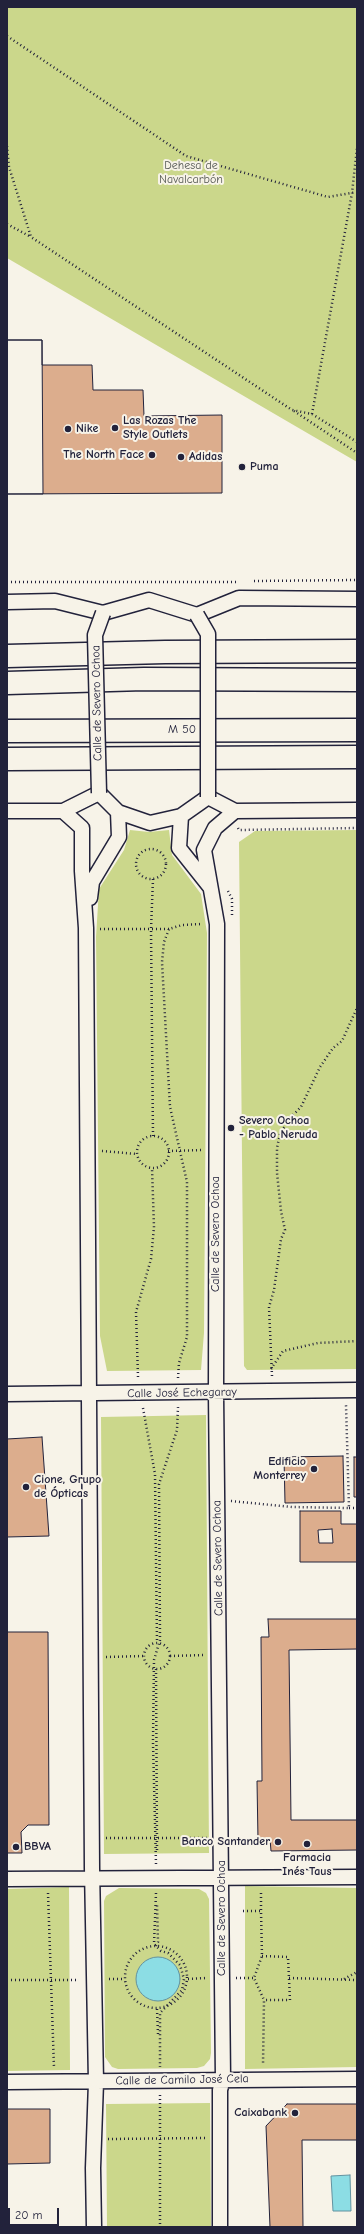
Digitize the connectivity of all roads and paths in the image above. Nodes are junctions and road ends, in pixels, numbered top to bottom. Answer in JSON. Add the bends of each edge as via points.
{"nodes":[{"id":1,"x":7,"y":36,"type":"edge"},
{"id":2,"x":7,"y":146,"type":"edge"},
{"id":3,"x":357,"y":148,"type":"edge"},
{"id":4,"x":357,"y":192,"type":"edge"},
{"id":5,"x":352,"y":193,"type":"junction"},
{"id":6,"x":7,"y":224,"type":"edge"},
{"id":7,"x":31,"y":237,"type":"junction"},
{"id":8,"x":292,"y":410,"type":"junction"},
{"id":9,"x":312,"y":414,"type":"junction"},
{"id":10,"x":357,"y":442,"type":"edge"},
{"id":11,"x":357,"y":453,"type":"edge"},
{"id":12,"x":357,"y":580,"type":"edge"},
{"id":13,"x":238,"y":581,"type":"dead end"},
{"id":14,"x":245,"y":581,"type":"dead end"},
{"id":15,"x":252,"y":581,"type":"dead end"},
{"id":16,"x":357,"y":600,"type":"edge"},
{"id":17,"x":7,"y":602,"type":"edge"},
{"id":18,"x":103,"y":613,"type":"junction"},
{"id":19,"x":197,"y":615,"type":"junction"},
{"id":20,"x":7,"y":651,"type":"edge"},
{"id":21,"x":357,"y":651,"type":"edge"},
{"id":22,"x":81,"y":653,"type":"junction"},
{"id":23,"x":7,"y":656,"type":"edge"},
{"id":24,"x":357,"y":680,"type":"edge"},
{"id":25,"x":7,"y":683,"type":"edge"},
{"id":26,"x":357,"y":730,"type":"edge"},
{"id":27,"x":7,"y":731,"type":"edge"},
{"id":28,"x":357,"y":757,"type":"edge"},
{"id":29,"x":7,"y":759,"type":"edge"},
{"id":30,"x":99,"y":793,"type":"junction"},
{"id":31,"x":208,"y":797,"type":"junction"},
{"id":32,"x":357,"y":810,"type":"edge"},
{"id":33,"x":7,"y":811,"type":"edge"},
{"id":34,"x":63,"y":811,"type":"junction"},
{"id":35,"x":235,"y":811,"type":"junction"},
{"id":36,"x":118,"y":812,"type":"junction"},
{"id":37,"x":181,"y":816,"type":"junction"},
{"id":38,"x":232,"y":830,"type":"dead end"},
{"id":39,"x":239,"y":830,"type":"dead end"},
{"id":40,"x":153,"y":879,"type":"junction"},
{"id":41,"x":226,"y":888,"type":"dead end"},
{"id":42,"x":211,"y":889,"type":"junction"},
{"id":43,"x":216,"y":924,"type":"junction"},
{"id":44,"x":86,"y":928,"type":"junction"},
{"id":45,"x":151,"y":929,"type":"junction"},
{"id":46,"x":170,"y":929,"type":"junction"},
{"id":47,"x":357,"y":1008,"type":"edge"},
{"id":48,"x":153,"y":1137,"type":"junction"},
{"id":49,"x":88,"y":1149,"type":"junction"},
{"id":50,"x":217,"y":1150,"type":"junction"},
{"id":51,"x":181,"y":1151,"type":"junction"},
{"id":52,"x":168,"y":1152,"type":"junction"},
{"id":53,"x":137,"y":1154,"type":"junction"},
{"id":54,"x":357,"y":1341,"type":"edge"},
{"id":55,"x":271,"y":1369,"type":"junction"},
{"id":56,"x":276,"y":1390,"type":"junction"},
{"id":57,"x":352,"y":1390,"type":"edge"},
{"id":58,"x":178,"y":1393,"type":"junction"},
{"id":59,"x":216,"y":1393,"type":"junction"},
{"id":60,"x":7,"y":1394,"type":"edge"},
{"id":61,"x":90,"y":1394,"type":"junction"},
{"id":62,"x":217,"y":1500,"type":"junction"},
{"id":63,"x":349,"y":1508,"type":"junction"},
{"id":64,"x":357,"y":1508,"type":"edge"},
{"id":65,"x":160,"y":1643,"type":"junction"},
{"id":66,"x":219,"y":1654,"type":"junction"},
{"id":67,"x":143,"y":1656,"type":"junction"},
{"id":68,"x":170,"y":1656,"type":"junction"},
{"id":69,"x":92,"y":1657,"type":"junction"},
{"id":70,"x":155,"y":1669,"type":"junction"},
{"id":71,"x":92,"y":1838,"type":"junction"},
{"id":72,"x":156,"y":1838,"type":"junction"},
{"id":73,"x":221,"y":1838,"type":"junction"},
{"id":74,"x":156,"y":1877,"type":"junction"},
{"id":75,"x":357,"y":1877,"type":"edge"},
{"id":76,"x":48,"y":1878,"type":"junction"},
{"id":77,"x":92,"y":1878,"type":"junction"},
{"id":78,"x":222,"y":1878,"type":"junction"},
{"id":79,"x":7,"y":1879,"type":"edge"},
{"id":80,"x":261,"y":1891,"type":"dead end"},
{"id":81,"x":242,"y":1911,"type":"dead end"},
{"id":82,"x":261,"y":1911,"type":"junction"},
{"id":83,"x":156,"y":1946,"type":"junction"},
{"id":84,"x":262,"y":1956,"type":"junction"},
{"id":85,"x":357,"y":1972,"type":"edge"},
{"id":86,"x":289,"y":1978,"type":"junction"},
{"id":87,"x":125,"y":1979,"type":"junction"},
{"id":88,"x":7,"y":1980,"type":"edge"},
{"id":89,"x":50,"y":1980,"type":"junction"},
{"id":90,"x":95,"y":1980,"type":"junction"},
{"id":91,"x":343,"y":1980,"type":"junction"},
{"id":92,"x":357,"y":1980,"type":"edge"},
{"id":93,"x":264,"y":2000,"type":"junction"},
{"id":94,"x":165,"y":2007,"type":"junction"},
{"id":95,"x":157,"y":2009,"type":"junction"},
{"id":96,"x":223,"y":2079,"type":"junction"},
{"id":97,"x":262,"y":2079,"type":"junction"},
{"id":98,"x":357,"y":2079,"type":"edge"},
{"id":99,"x":160,"y":2080,"type":"junction"},
{"id":100,"x":7,"y":2082,"type":"edge"},
{"id":101,"x":54,"y":2082,"type":"junction"},
{"id":102,"x":96,"y":2082,"type":"junction"},
{"id":103,"x":220,"y":2137,"type":"junction"},
{"id":104,"x":160,"y":2138,"type":"junction"},
{"id":105,"x":94,"y":2139,"type":"junction"},
{"id":106,"x":94,"y":2227,"type":"edge"},
{"id":107,"x":160,"y":2227,"type":"edge"},
{"id":108,"x":220,"y":2227,"type":"edge"}],
"edges":[{"from":1,"to":5,"type":"path","via":[[186,156],[328,197]]},
{"from":2,"to":7,"type":"path","via":[[9,167]]},
{"from":3,"to":5,"type":"path"},
{"from":4,"to":5,"type":"path"},
{"from":5,"to":9,"type":"path"},
{"from":6,"to":7,"type":"path"},
{"from":7,"to":8,"type":"path"},
{"from":8,"to":9,"type":"path"},
{"from":8,"to":11,"type":"path"},
{"from":9,"to":10,"type":"path"},
{"from":12,"to":15,"type":"path"},
{"from":13,"to":14,"type":"path"},
{"from":16,"to":19,"type":"street","via":[[238,598]]},
{"from":17,"to":18,"type":"street","via":[[55,601]]},
{"from":18,"to":19,"type":"street","via":[[149,600]]},
{"from":18,"to":30,"type":"street","name":"Calle de Severo Ochoa","bridge":true,"via":[[95,635]]},
{"from":19,"to":31,"type":"street","bridge":true,"via":[[208,634]]},
{"from":20,"to":22,"type":"highway"},
{"from":21,"to":22,"type":"highway"},
{"from":22,"to":23,"type":"highway"},
{"from":24,"to":25,"type":"highway","via":[[144,679]]},
{"from":26,"to":27,"type":"highway","name":"M 50"},
{"from":28,"to":29,"type":"highway"},
{"from":30,"to":34,"type":"street"},
{"from":30,"to":36,"type":"street"},
{"from":31,"to":35,"type":"street"},
{"from":31,"to":37,"type":"street"},
{"from":32,"to":35,"type":"street"},
{"from":33,"to":34,"type":"street"},
{"from":34,"to":44,"type":"street","via":[[82,828]]},
{"from":35,"to":42,"type":"street","name":"Calle de Severo Ochoa","via":[[215,828],[204,850]]},
{"from":36,"to":37,"type":"street","via":[[150,823]]},
{"from":36,"to":44,"type":"street","via":[[119,837],[92,882]]},
{"from":37,"to":42,"type":"street","name":"Calle de Severo Ochoa","via":[[179,848]]},
{"from":38,"to":39,"type":"path"},
{"from":40,"to":40,"type":"path","via":[[160,877],[166,870],[167,863],[164,855],[150,848],[142,851],[137,857],[136,865],[138,873],[145,878]]},
{"from":40,"to":45,"type":"path"},
{"from":41,"to":43,"type":"path","via":[[232,899],[232,917],[228,922]]},
{"from":42,"to":43,"type":"street","name":"Calle de Severo Ochoa"},
{"from":43,"to":46,"type":"path","via":[[182,925]]},
{"from":43,"to":50,"type":"street","name":"Calle de Severo Ochoa"},
{"from":44,"to":45,"type":"path"},
{"from":44,"to":49,"type":"street"},
{"from":45,"to":46,"type":"path"},
{"from":45,"to":48,"type":"path"},
{"from":46,"to":51,"type":"path","via":[[164,942],[162,962],[163,1008],[170,1107]]},
{"from":47,"to":55,"type":"path","via":[[342,1041],[333,1048],[320,1067],[300,1107],[280,1134],[277,1172],[280,1211],[285,1230],[281,1239],[269,1307]]},
{"from":48,"to":52,"type":"path","via":[[161,1139],[166,1144]]},
{"from":48,"to":53,"type":"path","via":[[144,1139],[138,1145]]},
{"from":49,"to":53,"type":"path"},
{"from":49,"to":61,"type":"street"},
{"from":50,"to":51,"type":"path"},
{"from":50,"to":59,"type":"street","name":"Calle de Severo Ochoa"},
{"from":51,"to":52,"type":"path"},
{"from":51,"to":58,"type":"path","via":[[187,1182],[188,1306],[187,1337],[178,1363]]},
{"from":52,"to":53,"type":"path","via":[[167,1160],[152,1168],[139,1161]]},
{"from":54,"to":55,"type":"path","via":[[318,1343],[283,1351]]},
{"from":55,"to":56,"type":"path"},
{"from":56,"to":57,"type":"street","name":"Calle José Echegaray"},
{"from":56,"to":59,"type":"street","name":"Calle José Echegaray"},
{"from":57,"to":63,"type":"path"},
{"from":58,"to":59,"type":"street","name":"Calle José Echegaray"},
{"from":58,"to":61,"type":"street","name":"Calle José Echegaray"},
{"from":58,"to":65,"type":"path","via":[[177,1430],[159,1484]]},
{"from":59,"to":62,"type":"street","name":"Calle de Severo Ochoa"},
{"from":60,"to":61,"type":"street","name":"Calle José Echegaray"},
{"from":61,"to":69,"type":"street"},
{"from":62,"to":63,"type":"path","via":[[292,1507]]},
{"from":62,"to":66,"type":"street","name":"Calle de Severo Ochoa"},
{"from":63,"to":64,"type":"path"},
{"from":65,"to":67,"type":"path","via":[[150,1644]]},
{"from":65,"to":68,"type":"path","via":[[169,1649]]},
{"from":65,"to":70,"type":"path"},
{"from":66,"to":68,"type":"path"},
{"from":66,"to":73,"type":"street","name":"Calle de Severo Ochoa"},
{"from":67,"to":69,"type":"path"},
{"from":67,"to":70,"type":"path","via":[[145,1663]]},
{"from":68,"to":70,"type":"path","via":[[163,1668]]},
{"from":69,"to":71,"type":"street"},
{"from":70,"to":72,"type":"path","via":[[153,1742]]},
{"from":71,"to":72,"type":"path"},
{"from":71,"to":77,"type":"street"},
{"from":72,"to":73,"type":"path"},
{"from":72,"to":74,"type":"path"},
{"from":73,"to":78,"type":"street","name":"Calle de Severo Ochoa"},
{"from":74,"to":77,"type":"street"},
{"from":74,"to":78,"type":"street"},
{"from":74,"to":83,"type":"path"},
{"from":75,"to":78,"type":"street"},
{"from":76,"to":77,"type":"street"},
{"from":76,"to":79,"type":"street"},
{"from":76,"to":89,"type":"path"},
{"from":77,"to":90,"type":"street"},
{"from":78,"to":96,"type":"street","name":"Calle de Severo Ochoa"},
{"from":80,"to":82,"type":"path"},
{"from":81,"to":82,"type":"path"},
{"from":82,"to":84,"type":"path"},
{"from":83,"to":87,"type":"path","via":[[144,1948],[133,1956],[127,1966]]},
{"from":83,"to":94,"type":"path","via":[[180,1965],[184,1979],[182,1990]]},
{"from":83,"to":94,"type":"path","via":[[168,1948],[179,1955],[186,1966],[188,1979],[185,1990],[178,2000]]},
{"from":84,"to":86,"type":"path","via":[[288,1957]]},
{"from":84,"to":93,"type":"path","via":[[254,1978]]},
{"from":85,"to":91,"type":"path"},
{"from":86,"to":91,"type":"path"},
{"from":86,"to":93,"type":"path","via":[[290,2000]]},
{"from":87,"to":90,"type":"path"},
{"from":87,"to":95,"type":"path","via":[[128,1991],[135,2000],[145,2007]]},
{"from":88,"to":89,"type":"path"},
{"from":89,"to":90,"type":"path"},
{"from":89,"to":101,"type":"path"},
{"from":90,"to":102,"type":"street"},
{"from":91,"to":92,"type":"path"},
{"from":93,"to":97,"type":"path"},
{"from":94,"to":95,"type":"path"},
{"from":94,"to":99,"type":"path","via":[[160,2013],[159,2021]]},
{"from":95,"to":99,"type":"path"},
{"from":96,"to":97,"type":"street","name":"Calle de Camilo José Cela"},
{"from":96,"to":99,"type":"street","name":"Calle de Camilo José Cela"},
{"from":96,"to":103,"type":"street","name":"Calle de Severo Ochoa","via":[[220,2090]]},
{"from":97,"to":98,"type":"street","name":"Calle de Camilo José Cela"},
{"from":99,"to":102,"type":"street","name":"Calle de Camilo José Cela"},
{"from":99,"to":104,"type":"path"},
{"from":100,"to":101,"type":"street","name":"Calle de Camilo José Cela"},
{"from":101,"to":102,"type":"street","name":"Calle de Camilo José Cela"},
{"from":102,"to":105,"type":"street"},
{"from":103,"to":104,"type":"path"},
{"from":103,"to":108,"type":"street","name":"Calle de Severo Ochoa"},
{"from":104,"to":105,"type":"path"},
{"from":104,"to":107,"type":"path"},
{"from":105,"to":106,"type":"street"}]}
